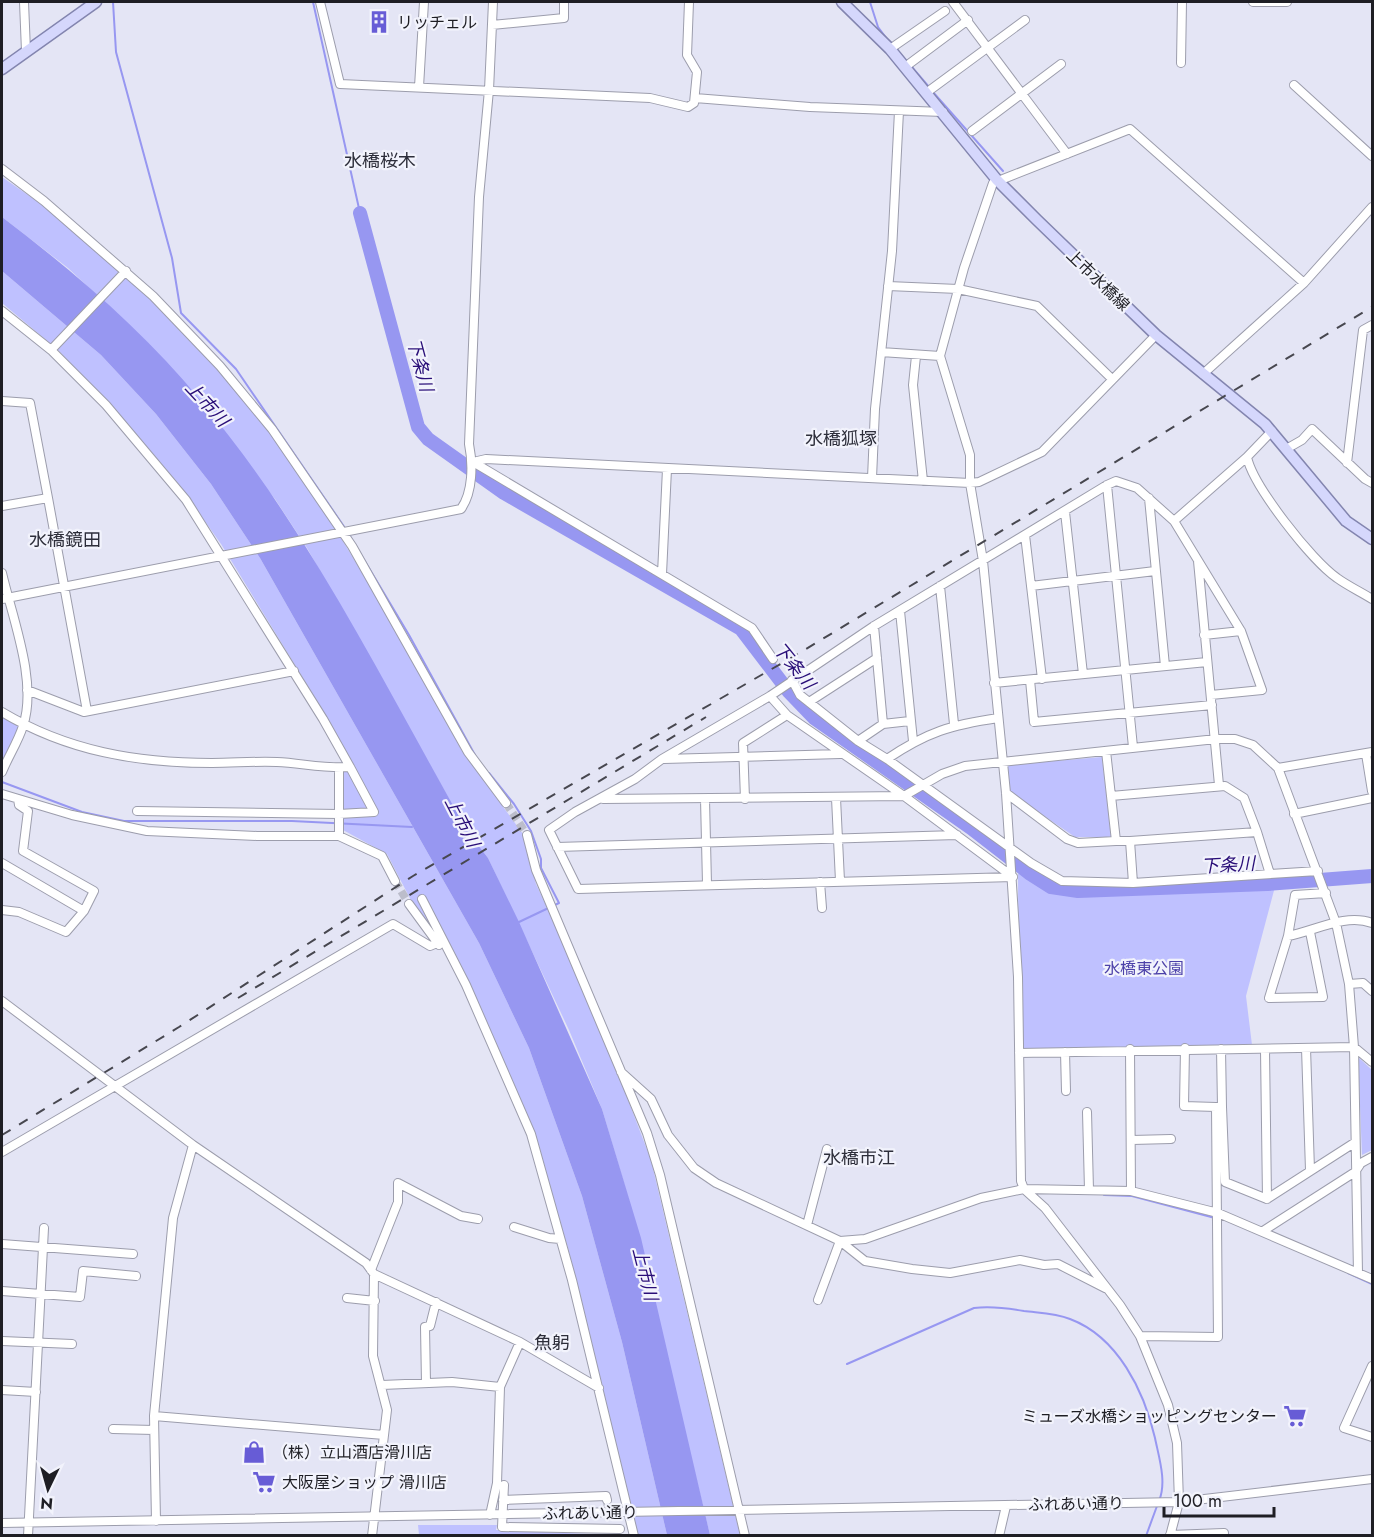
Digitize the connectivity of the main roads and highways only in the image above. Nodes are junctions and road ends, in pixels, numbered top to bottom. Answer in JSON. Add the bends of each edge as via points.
{"nodes":[{"id":1,"x":96,"y":2,"type":"edge"},
{"id":2,"x":842,"y":2,"type":"edge"},
{"id":3,"x":2,"y":69,"type":"edge"},
{"id":4,"x":1372,"y":539,"type":"edge"}],
"edges":[{"from":1,"to":3,"type":"main road"},
{"from":2,"to":4,"type":"main road","name":"上市水橋線","via":[[905,67],[998,180],[1156,335],[1272,431],[1346,520]]}]}
